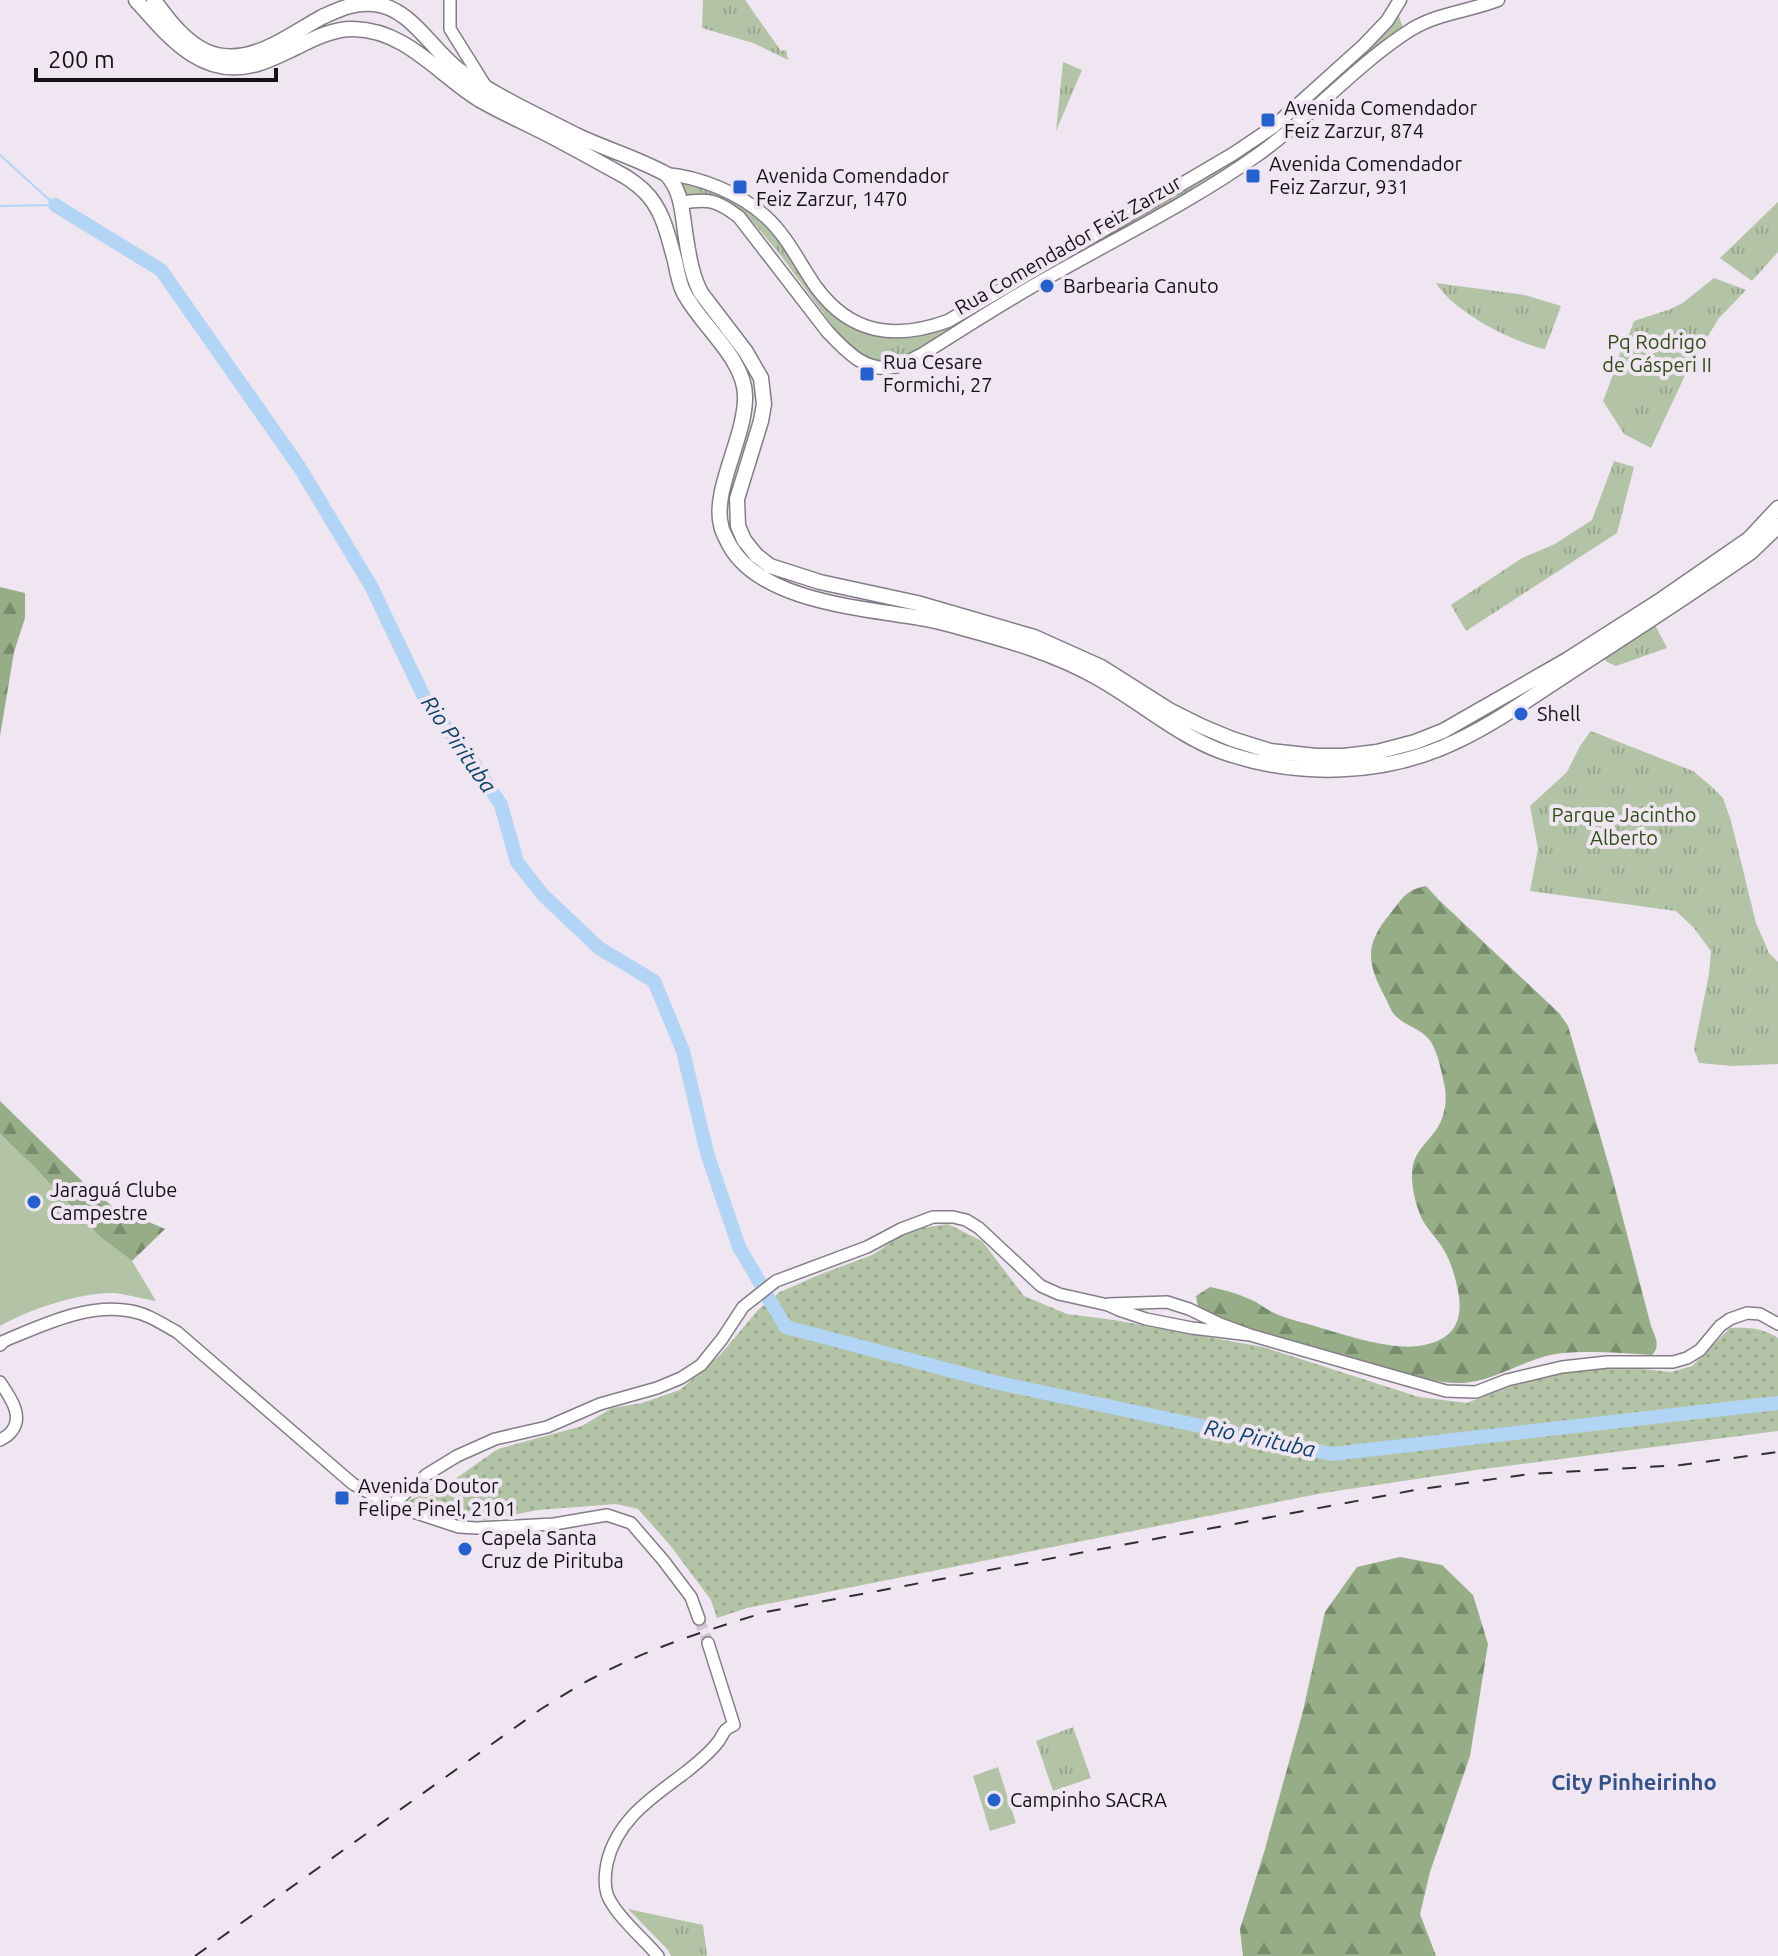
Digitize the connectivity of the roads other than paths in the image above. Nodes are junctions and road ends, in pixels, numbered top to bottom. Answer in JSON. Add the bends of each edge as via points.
{"nodes":[{"id":1,"x":136,"y":0,"type":"edge"},
{"id":2,"x":154,"y":0,"type":"edge"},
{"id":3,"x":450,"y":0,"type":"edge"},
{"id":4,"x":1400,"y":0,"type":"edge"},
{"id":5,"x":1498,"y":0,"type":"edge"},
{"id":6,"x":352,"y":5,"type":"junction"},
{"id":7,"x":394,"y":9,"type":"junction"},
{"id":8,"x":352,"y":28,"type":"junction"},
{"id":9,"x":383,"y":34,"type":"junction"},
{"id":10,"x":487,"y":89,"type":"junction"},
{"id":11,"x":659,"y":170,"type":"junction"},
{"id":12,"x":645,"y":192,"type":"junction"},
{"id":13,"x":719,"y":196,"type":"junction"},
{"id":14,"x":681,"y":203,"type":"junction"},
{"id":15,"x":1778,"y":508,"type":"edge"},
{"id":16,"x":1778,"y":526,"type":"edge"},
{"id":17,"x":1108,"y":1305,"type":"junction"},
{"id":18,"x":1778,"y":1324,"type":"edge"},
{"id":19,"x":1250,"y":1335,"type":"junction"},
{"id":20,"x":0,"y":1345,"type":"edge"},
{"id":21,"x":0,"y":1382,"type":"edge"},
{"id":22,"x":0,"y":1440,"type":"edge"},
{"id":23,"x":392,"y":1505,"type":"junction"},
{"id":24,"x":699,"y":1619,"type":"tunnel mouth"},
{"id":25,"x":708,"y":1643,"type":"tunnel mouth"},
{"id":26,"x":658,"y":1956,"type":"edge"}],
"edges":[{"from":1,"to":8,"type":"main road","via":[[188,53],[222,66],[257,64]]},
{"from":2,"to":6,"type":"main road","via":[[191,43],[225,57],[274,45]]},
{"from":3,"to":10,"type":"street","via":[[450,29]]},
{"from":4,"to":13,"type":"main road","name":"Rua Comendador Feiz Zarzur","via":[[1376,33],[1265,133],[933,327],[896,333],[857,323],[827,301],[768,218],[750,204]]},
{"from":5,"to":13,"type":"main road","name":"Rua Comendador Feiz Zarzur","via":[[1413,29],[1256,156],[898,366],[866,365],[854,357]]},
{"from":6,"to":7,"type":"main road"},
{"from":6,"to":8,"type":"main road"},
{"from":7,"to":9,"type":"main road","via":[[392,24]]},
{"from":7,"to":10,"type":"main road","via":[[454,66]]},
{"from":8,"to":9,"type":"main road"},
{"from":9,"to":12,"type":"main road","via":[[478,98]]},
{"from":10,"to":11,"type":"main road"},
{"from":11,"to":12,"type":"main road"},
{"from":11,"to":13,"type":"main road","name":"Rua Comendador Feiz Zarzur","via":[[682,175]]},
{"from":11,"to":14,"type":"main road","via":[[675,184]]},
{"from":12,"to":14,"type":"main road"},
{"from":12,"to":16,"type":"main road","via":[[661,215],[682,288],[739,372],[745,392],[720,524],[747,567],[806,597],[930,620],[1063,659],[1222,751],[1311,770],[1347,770],[1423,755],[1458,741],[1751,552]]},
{"from":13,"to":14,"type":"main road","name":"Rua Comendador Feiz Zarzur"},
{"from":14,"to":15,"type":"main road","via":[[701,293],[761,378],[761,421],[737,499],[738,526],[756,555],[770,566],[820,582],[1034,637],[1101,667],[1201,726],[1270,751],[1344,756],[1377,752],[1443,731],[1670,594],[1749,539]]},
{"from":17,"to":19,"type":"street","via":[[1146,1319]]},
{"from":17,"to":19,"type":"street","via":[[1167,1302]]},
{"from":17,"to":23,"type":"street","via":[[1041,1286],[979,1228],[966,1220],[933,1217],[776,1281],[743,1307],[701,1365],[681,1378],[469,1450],[426,1475]]},
{"from":18,"to":19,"type":"street","via":[[1747,1313],[1720,1326],[1687,1358],[1562,1367],[1476,1392],[1446,1391]]},
{"from":20,"to":23,"type":"street","via":[[63,1317],[107,1309],[150,1317],[177,1332],[353,1484]]},
{"from":21,"to":22,"type":"street","via":[[16,1409],[12,1432]]},
{"from":23,"to":24,"type":"street","via":[[459,1527],[526,1526],[607,1515],[621,1519],[631,1523],[663,1560],[691,1597]]},
{"from":25,"to":26,"type":"street","via":[[734,1725],[702,1759],[636,1810],[619,1833],[605,1876],[607,1895]]}]}
